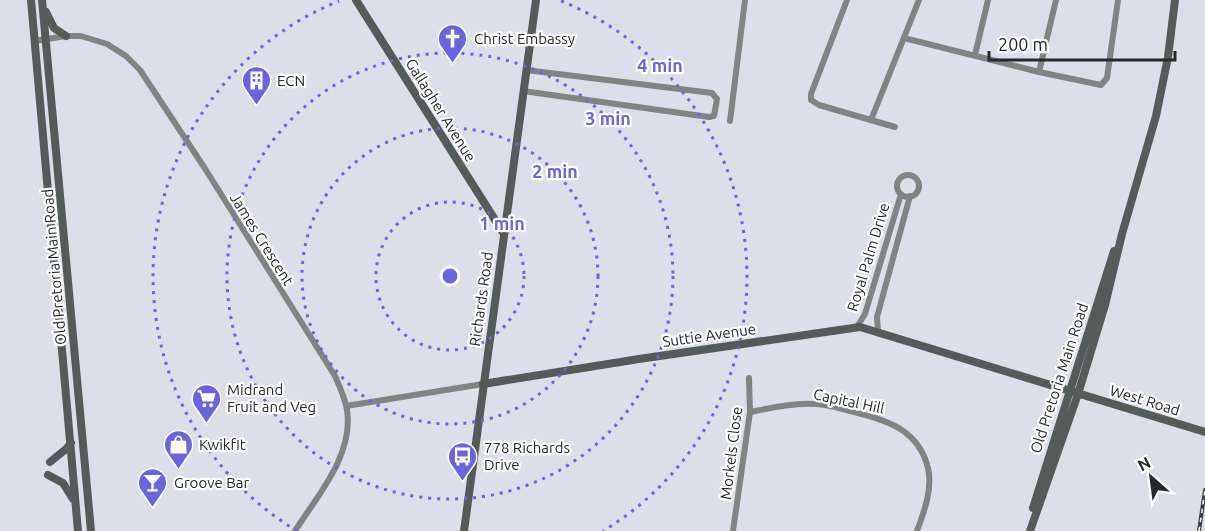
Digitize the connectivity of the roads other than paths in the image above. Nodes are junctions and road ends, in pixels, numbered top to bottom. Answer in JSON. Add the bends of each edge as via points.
{"nodes":[{"id":1,"x":31,"y":0,"type":"edge"},
{"id":2,"x":356,"y":0,"type":"edge"},
{"id":3,"x":536,"y":0,"type":"edge"},
{"id":4,"x":745,"y":0,"type":"edge"},
{"id":5,"x":848,"y":0,"type":"edge"},
{"id":6,"x":919,"y":0,"type":"edge"},
{"id":7,"x":988,"y":0,"type":"edge"},
{"id":8,"x":1056,"y":0,"type":"edge"},
{"id":9,"x":1118,"y":0,"type":"edge"},
{"id":10,"x":1175,"y":0,"type":"edge"},
{"id":11,"x":42,"y":1,"type":"edge"},
{"id":12,"x":66,"y":36,"type":"junction"},
{"id":13,"x":904,"y":38,"type":"junction"},
{"id":14,"x":46,"y":39,"type":"junction"},
{"id":15,"x":34,"y":41,"type":"junction"},
{"id":16,"x":975,"y":55,"type":"junction"},
{"id":17,"x":526,"y":70,"type":"junction"},
{"id":18,"x":1039,"y":72,"type":"junction"},
{"id":19,"x":523,"y":91,"type":"junction"},
{"id":20,"x":871,"y":120,"type":"junction"},
{"id":21,"x":730,"y":122,"type":"dead end"},
{"id":22,"x":895,"y":127,"type":"dead end"},
{"id":23,"x":901,"y":194,"type":"junction"},
{"id":24,"x":910,"y":196,"type":"junction"},
{"id":25,"x":504,"y":234,"type":"junction"},
{"id":26,"x":878,"y":270,"type":"junction"},
{"id":27,"x":890,"y":273,"type":"junction"},
{"id":28,"x":857,"y":327,"type":"junction"},
{"id":29,"x":878,"y":331,"type":"junction"},
{"id":30,"x":748,"y":378,"type":"dead end"},
{"id":31,"x":483,"y":384,"type":"junction"},
{"id":32,"x":1074,"y":392,"type":"junction"},
{"id":33,"x":346,"y":406,"type":"junction"},
{"id":34,"x":750,"y":412,"type":"junction"},
{"id":35,"x":1205,"y":432,"type":"edge"},
{"id":36,"x":70,"y":443,"type":"junction"},
{"id":37,"x":50,"y":462,"type":"dead end"},
{"id":38,"x":48,"y":475,"type":"dead end"},
{"id":39,"x":76,"y":508,"type":"junction"},
{"id":40,"x":78,"y":531,"type":"edge"},
{"id":41,"x":91,"y":531,"type":"edge"},
{"id":42,"x":295,"y":531,"type":"edge"},
{"id":43,"x":464,"y":531,"type":"edge"},
{"id":44,"x":733,"y":531,"type":"edge"},
{"id":45,"x":917,"y":531,"type":"edge"},
{"id":46,"x":1025,"y":531,"type":"edge"},
{"id":47,"x":1030,"y":531,"type":"edge"}],
"edges":[{"from":1,"to":15,"type":"main road","name":"Old Pretoria Main Road"},
{"from":2,"to":25,"type":"main road","name":"Gallagher Avenue"},
{"from":3,"to":17,"type":"main road","name":"Richards Road"},
{"from":4,"to":21,"type":"street"},
{"from":5,"to":20,"type":"street","via":[[811,100]]},
{"from":6,"to":13,"type":"street"},
{"from":7,"to":16,"type":"street"},
{"from":8,"to":18,"type":"street"},
{"from":9,"to":18,"type":"street","via":[[1104,82],[1096,85]]},
{"from":10,"to":32,"type":"main road","name":"Old Pretoria Main Road","via":[[1156,116],[1105,305]]},
{"from":11,"to":12,"type":"main road","via":[[53,26]]},
{"from":11,"to":14,"type":"main road","name":"Old Pretoria Main Road"},
{"from":12,"to":14,"type":"street","name":"James Crescent"},
{"from":12,"to":33,"type":"street","name":"James Crescent","via":[[107,44],[140,70],[330,367]]},
{"from":13,"to":16,"type":"street"},
{"from":13,"to":20,"type":"street"},
{"from":14,"to":15,"type":"street","name":"James Crescent"},
{"from":14,"to":41,"type":"main road","name":"Old Pretoria Main Road"},
{"from":15,"to":36,"type":"main road","name":"Old Pretoria Main Road"},
{"from":16,"to":18,"type":"street"},
{"from":17,"to":19,"type":"main road","name":"Richards Road"},
{"from":17,"to":19,"type":"street","via":[[712,93],[717,99],[714,116],[709,117]]},
{"from":19,"to":25,"type":"main road","name":"Richards Road"},
{"from":20,"to":22,"type":"street"},
{"from":23,"to":24,"type":"street"},
{"from":23,"to":24,"type":"street","via":[[898,181],[912,175],[919,186]]},
{"from":23,"to":26,"type":"street","name":"Royal Palm Drive"},
{"from":24,"to":27,"type":"street","name":"Royal Palm Drive"},
{"from":25,"to":31,"type":"main road","name":"Richards Road"},
{"from":26,"to":27,"type":"street"},
{"from":26,"to":28,"type":"street","name":"Royal Palm Drive","via":[[865,314]]},
{"from":27,"to":29,"type":"street","name":"Royal Palm Drive","via":[[877,320]]},
{"from":28,"to":29,"type":"main road","name":"Suttie Avenue"},
{"from":28,"to":31,"type":"main road","name":"Suttie Avenue"},
{"from":29,"to":32,"type":"main road","name":"Suttie Avenue"},
{"from":30,"to":34,"type":"street","name":"Morkels Close"},
{"from":31,"to":33,"type":"street","name":"Suttie Avenue"},
{"from":31,"to":43,"type":"main road","name":"Richards Road"},
{"from":32,"to":35,"type":"main road","name":"West Road"},
{"from":32,"to":46,"type":"main road","name":"Old Pretoria Main Road"},
{"from":32,"to":47,"type":"main road","name":"Old Pretoria Main Road"},
{"from":33,"to":42,"type":"street","name":"James Crescent","via":[[347,431],[339,460]]},
{"from":34,"to":44,"type":"street","name":"Morkels Close"},
{"from":34,"to":45,"type":"street","name":"Capital Hill","via":[[800,404],[822,405],[876,418],[902,429],[918,447],[928,468],[928,489]]},
{"from":36,"to":37,"type":"main road"},
{"from":36,"to":39,"type":"main road","name":"Old Pretoria Main Road"},
{"from":38,"to":39,"type":"main road","via":[[66,487]]},
{"from":39,"to":40,"type":"main road","name":"Old Pretoria Main Road"}]}
